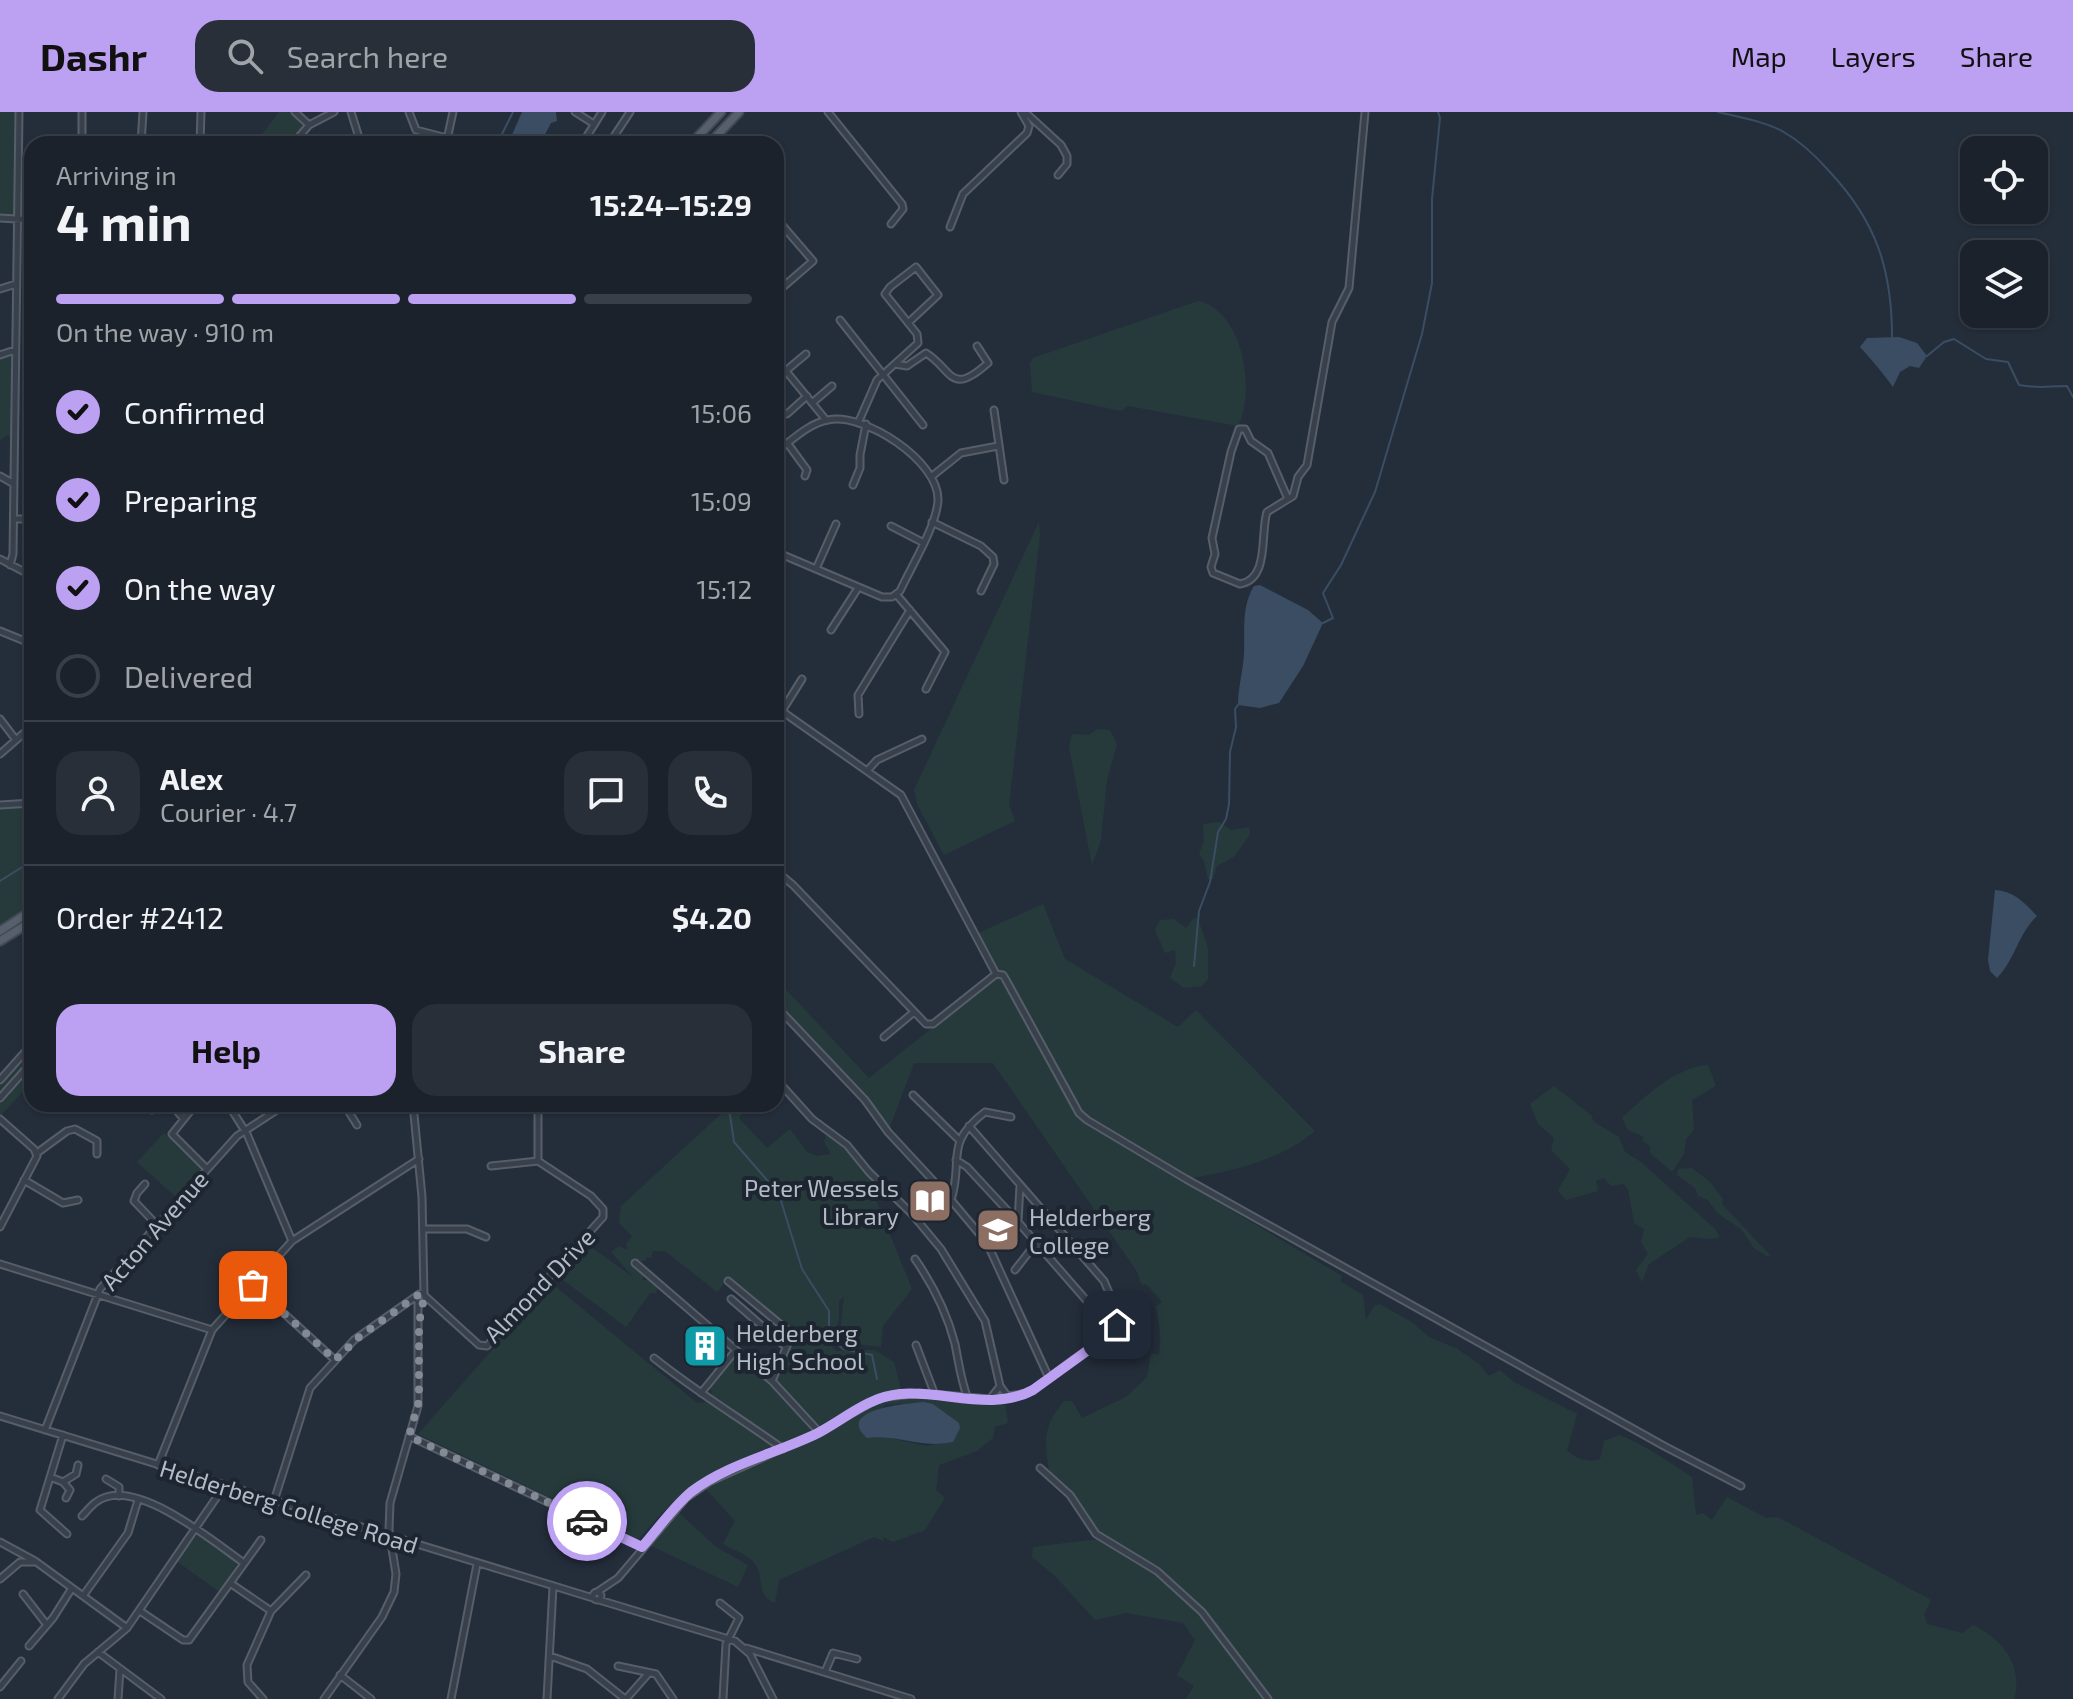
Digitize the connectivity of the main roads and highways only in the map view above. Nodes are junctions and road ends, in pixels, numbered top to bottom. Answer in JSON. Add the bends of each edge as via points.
{"nodes":[{"id":1,"x":721,"y":112,"type":"edge"},
{"id":2,"x":739,"y":112,"type":"edge"},
{"id":3,"x":698,"y":136,"type":"edge"},
{"id":4,"x":718,"y":136,"type":"edge"},
{"id":5,"x":24,"y":915,"type":"edge"},
{"id":6,"x":24,"y":926,"type":"edge"},
{"id":7,"x":0,"y":931,"type":"edge"},
{"id":8,"x":0,"y":941,"type":"edge"}],
"edges":[{"from":1,"to":3,"type":"main road"},
{"from":2,"to":4,"type":"main road"},
{"from":5,"to":7,"type":"main road"},
{"from":6,"to":8,"type":"main road"}]}
